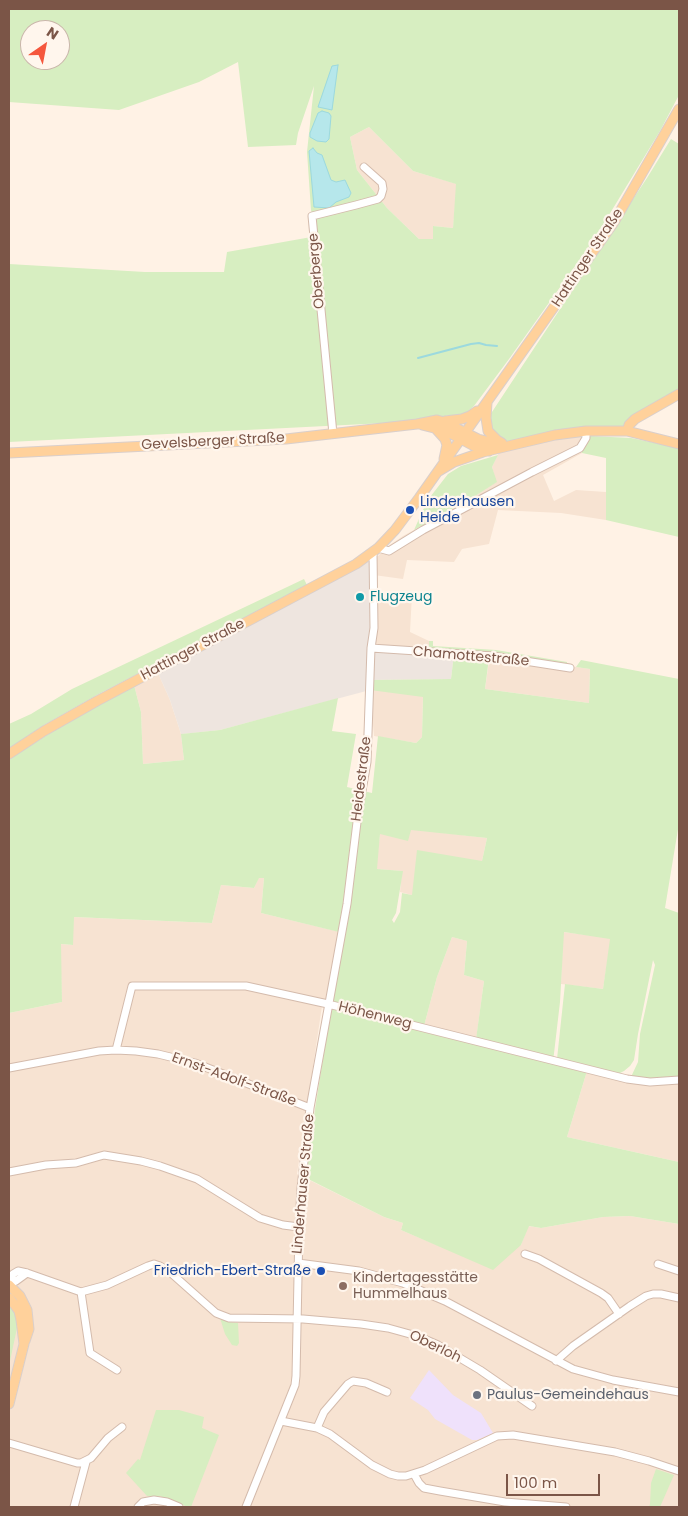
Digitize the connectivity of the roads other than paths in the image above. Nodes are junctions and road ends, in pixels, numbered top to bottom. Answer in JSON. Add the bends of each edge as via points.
{"nodes":[{"id":1,"x":679,"y":109,"type":"edge"},
{"id":2,"x":364,"y":167,"type":"dead end"},
{"id":3,"x":679,"y":394,"type":"edge"},
{"id":4,"x":484,"y":405,"type":"junction"},
{"id":5,"x":444,"y":421,"type":"junction"},
{"id":6,"x":417,"y":424,"type":"junction"},
{"id":7,"x":434,"y":427,"type":"junction"},
{"id":8,"x":586,"y":431,"type":"junction"},
{"id":9,"x":627,"y":432,"type":"junction"},
{"id":10,"x":333,"y":434,"type":"junction"},
{"id":11,"x":463,"y":436,"type":"junction"},
{"id":12,"x":679,"y":444,"type":"edge"},
{"id":13,"x":511,"y":445,"type":"junction"},
{"id":14,"x":489,"y":451,"type":"junction"},
{"id":15,"x":9,"y":453,"type":"edge"},
{"id":16,"x":444,"y":462,"type":"junction"},
{"id":17,"x":436,"y":473,"type":"junction"},
{"id":18,"x":376,"y":550,"type":"junction"},
{"id":19,"x":371,"y":648,"type":"junction"},
{"id":20,"x":570,"y":668,"type":"dead end"},
{"id":21,"x":9,"y":754,"type":"edge"},
{"id":22,"x":328,"y":1004,"type":"junction"},
{"id":23,"x":116,"y":1050,"type":"junction"},
{"id":24,"x":9,"y":1068,"type":"edge"},
{"id":25,"x":679,"y":1080,"type":"edge"},
{"id":26,"x":310,"y":1108,"type":"junction"},
{"id":27,"x":9,"y":1172,"type":"edge"},
{"id":28,"x":299,"y":1227,"type":"junction"},
{"id":29,"x":525,"y":1254,"type":"dead end"},
{"id":30,"x":298,"y":1264,"type":"junction"},
{"id":31,"x":658,"y":1264,"type":"dead end"},
{"id":32,"x":679,"y":1270,"type":"edge"},
{"id":33,"x":9,"y":1284,"type":"edge"},
{"id":34,"x":81,"y":1292,"type":"junction"},
{"id":35,"x":9,"y":1298,"type":"edge"},
{"id":36,"x":679,"y":1298,"type":"edge"},
{"id":37,"x":619,"y":1314,"type":"junction"},
{"id":38,"x":296,"y":1320,"type":"junction"},
{"id":39,"x":24,"y":1344,"type":"junction"},
{"id":40,"x":556,"y":1361,"type":"junction"},
{"id":41,"x":117,"y":1370,"type":"dead end"},
{"id":42,"x":387,"y":1392,"type":"dead end"},
{"id":43,"x":679,"y":1392,"type":"edge"},
{"id":44,"x":9,"y":1404,"type":"edge"},
{"id":45,"x":532,"y":1406,"type":"dead end"},
{"id":46,"x":280,"y":1421,"type":"junction"},
{"id":47,"x":122,"y":1427,"type":"dead end"},
{"id":48,"x":317,"y":1428,"type":"junction"},
{"id":49,"x":9,"y":1443,"type":"edge"},
{"id":50,"x":86,"y":1462,"type":"junction"},
{"id":51,"x":679,"y":1471,"type":"edge"},
{"id":52,"x":414,"y":1474,"type":"junction"},
{"id":53,"x":74,"y":1507,"type":"edge"},
{"id":54,"x":138,"y":1507,"type":"edge"},
{"id":55,"x":179,"y":1507,"type":"edge"},
{"id":56,"x":246,"y":1507,"type":"edge"},
{"id":57,"x":566,"y":1507,"type":"edge"}],
"edges":[{"from":1,"to":4,"type":"main road","name":"Hattinger Straße","via":[[614,222]]},
{"from":2,"to":10,"type":"street","name":"Oberberge","via":[[382,184],[378,199],[312,216]]},
{"from":3,"to":9,"type":"main road","via":[[635,419]]},
{"from":4,"to":5,"type":"main road","via":[[470,416]]},
{"from":4,"to":11,"type":"main road","name":"Hattinger Straße"},
{"from":4,"to":13,"type":"main road","via":[[488,431],[497,440]]},
{"from":5,"to":6,"type":"main road","name":"Gevelsberger Straße"},
{"from":5,"to":11,"type":"main road","name":"Gevelsberger Straße"},
{"from":6,"to":7,"type":"main road","name":"Gevelsberger Straße"},
{"from":6,"to":10,"type":"main road","name":"Gevelsberger Straße"},
{"from":7,"to":11,"type":"main road","name":"Gevelsberger Straße"},
{"from":7,"to":16,"type":"main road","via":[[447,445]]},
{"from":8,"to":9,"type":"main road","name":"Gevelsberger Straße"},
{"from":8,"to":13,"type":"main road","name":"Gevelsberger Straße"},
{"from":8,"to":18,"type":"street","name":"Hattinger Straße","via":[[580,448],[515,480],[389,551]]},
{"from":9,"to":12,"type":"main road","name":"Gevelsberger Straße"},
{"from":10,"to":15,"type":"main road","name":"Gevelsberger Straße"},
{"from":11,"to":13,"type":"main road","name":"Gevelsberger Straße"},
{"from":11,"to":14,"type":"main road","name":"Gevelsberger Straße","via":[[474,446]]},
{"from":11,"to":16,"type":"main road","name":"Hattinger Straße"},
{"from":13,"to":14,"type":"main road","name":"Gevelsberger Straße"},
{"from":14,"to":17,"type":"main road","name":"Gevelsberger Straße","via":[[454,462]]},
{"from":16,"to":17,"type":"main road","name":"Hattinger Straße"},
{"from":17,"to":18,"type":"main road","name":"Hattinger Straße","via":[[406,516]]},
{"from":18,"to":19,"type":"street","name":"Heidestraße"},
{"from":18,"to":21,"type":"main road","name":"Hattinger Straße","via":[[356,564],[97,701]]},
{"from":19,"to":20,"type":"street","name":"Chamottestraße","via":[[493,656]]},
{"from":19,"to":22,"type":"street","name":"Heidestraße","via":[[367,762]]},
{"from":22,"to":23,"type":"street","name":"Höhenweg","via":[[246,986],[132,986]]},
{"from":22,"to":25,"type":"street","name":"Höhenweg","via":[[627,1079],[650,1082]]},
{"from":22,"to":26,"type":"street","name":"Linderhauser Straße"},
{"from":23,"to":24,"type":"street","name":"Ernst-Adolf-Straße"},
{"from":23,"to":26,"type":"street","name":"Ernst-Adolf-Straße","via":[[158,1054],[195,1063]]},
{"from":26,"to":28,"type":"street","name":"Linderhauser Straße"},
{"from":27,"to":28,"type":"street","via":[[76,1163],[104,1155],[140,1161],[197,1179],[260,1218]]},
{"from":28,"to":30,"type":"street","name":"Linderhauser Straße"},
{"from":29,"to":37,"type":"street","via":[[539,1258],[601,1293]]},
{"from":30,"to":38,"type":"street","name":"Linderhauser Straße"},
{"from":30,"to":40,"type":"street","via":[[359,1271],[416,1288]]},
{"from":31,"to":32,"type":"street"},
{"from":33,"to":34,"type":"street","via":[[27,1273]]},
{"from":33,"to":39,"type":"main road","via":[[27,1310],[29,1329]]},
{"from":34,"to":38,"type":"street","name":"Oberloh","via":[[107,1285],[154,1264],[171,1273],[222,1316]]},
{"from":34,"to":41,"type":"street","via":[[90,1353]]},
{"from":35,"to":39,"type":"main road","via":[[19,1311]]},
{"from":36,"to":37,"type":"street","via":[[653,1294]]},
{"from":37,"to":40,"type":"street"},
{"from":38,"to":45,"type":"street","name":"Oberloh","via":[[361,1324],[417,1336],[480,1370]]},
{"from":38,"to":46,"type":"street","name":"Linderhauser Straße","via":[[294,1385]]},
{"from":39,"to":44,"type":"main road"},
{"from":40,"to":43,"type":"street","via":[[593,1375]]},
{"from":42,"to":48,"type":"street","via":[[353,1381],[326,1410]]},
{"from":46,"to":48,"type":"street"},
{"from":46,"to":56,"type":"street","name":"Linderhauser Straße"},
{"from":47,"to":50,"type":"street"},
{"from":48,"to":52,"type":"street","via":[[382,1470],[398,1476]]},
{"from":49,"to":50,"type":"street","via":[[77,1463]]},
{"from":50,"to":53,"type":"street"},
{"from":51,"to":52,"type":"street","via":[[615,1452],[513,1435],[493,1438]]},
{"from":52,"to":57,"type":"street","via":[[424,1488],[440,1492]]},
{"from":54,"to":55,"type":"street","via":[[143,1502],[154,1500]]}]}
